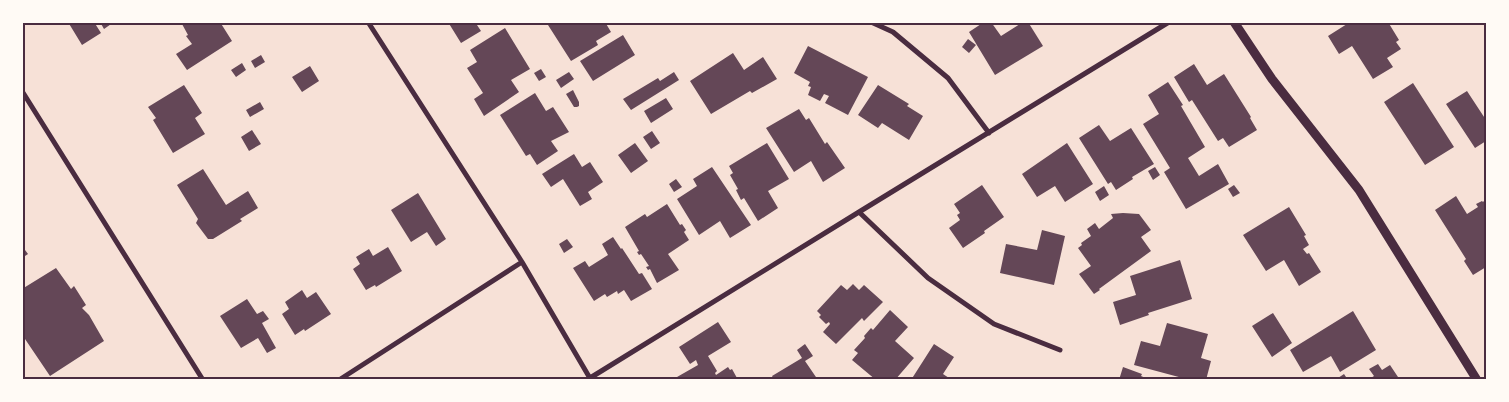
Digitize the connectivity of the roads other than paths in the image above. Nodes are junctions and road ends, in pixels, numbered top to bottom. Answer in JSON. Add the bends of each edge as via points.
{"nodes":[{"id":1,"x":368,"y":22,"type":"edge"},
{"id":2,"x":871,"y":22,"type":"edge"},
{"id":3,"x":1169,"y":22,"type":"edge"},
{"id":4,"x":1234,"y":22,"type":"edge"},
{"id":5,"x":22,"y":91,"type":"edge"},
{"id":6,"x":989,"y":133,"type":"junction"},
{"id":7,"x":859,"y":212,"type":"junction"},
{"id":8,"x":522,"y":262,"type":"junction"},
{"id":9,"x":1060,"y":350,"type":"dead end"},
{"id":10,"x":590,"y":379,"type":"edge"},
{"id":11,"x":203,"y":380,"type":"edge"},
{"id":12,"x":339,"y":380,"type":"edge"},
{"id":13,"x":1476,"y":380,"type":"edge"}],
"edges":[{"from":1,"to":8,"type":"street"},
{"from":2,"to":6,"type":"street","via":[[893,32],[948,78]]},
{"from":3,"to":6,"type":"street"},
{"from":4,"to":13,"type":"street","via":[[1272,79],[1359,190]]},
{"from":5,"to":11,"type":"street"},
{"from":6,"to":7,"type":"street"},
{"from":7,"to":9,"type":"street","via":[[928,278],[994,324]]},
{"from":7,"to":10,"type":"street"},
{"from":8,"to":10,"type":"street"},
{"from":8,"to":12,"type":"street"}]}
